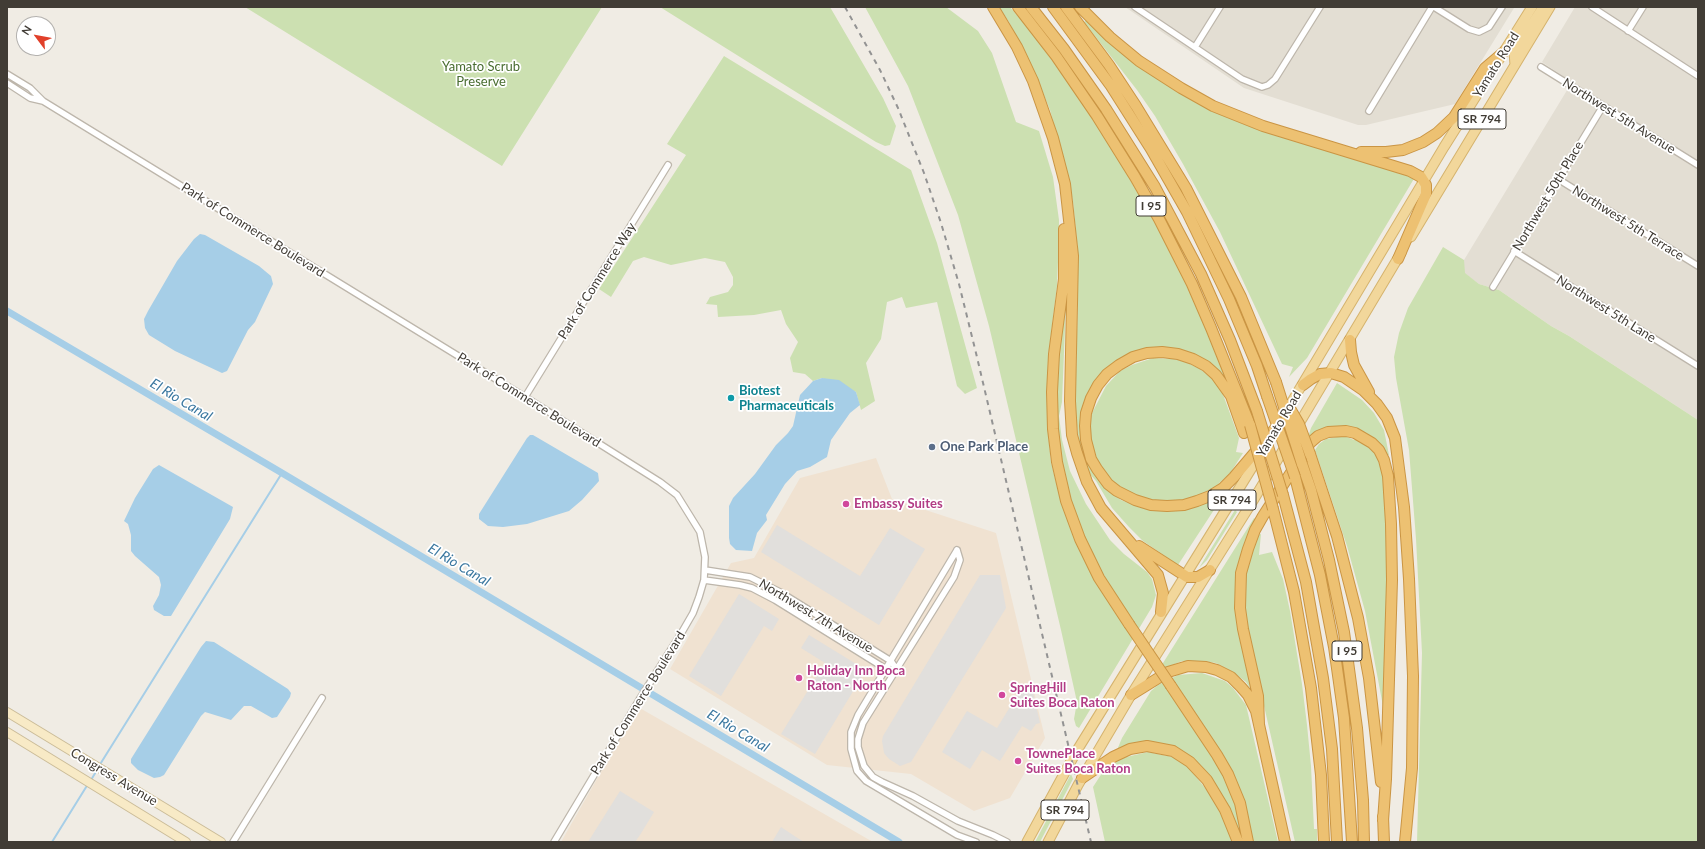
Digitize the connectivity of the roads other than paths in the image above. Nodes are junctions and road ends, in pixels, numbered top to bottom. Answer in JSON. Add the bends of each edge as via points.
{"nodes":[{"id":1,"x":994,"y":7,"type":"edge"},
{"id":2,"x":1018,"y":7,"type":"edge"},
{"id":3,"x":1031,"y":7,"type":"edge"},
{"id":4,"x":1053,"y":7,"type":"edge"},
{"id":5,"x":1066,"y":7,"type":"edge"},
{"id":6,"x":1080,"y":7,"type":"edge"},
{"id":7,"x":1135,"y":7,"type":"edge"},
{"id":8,"x":1220,"y":7,"type":"edge"},
{"id":9,"x":1320,"y":7,"type":"edge"},
{"id":10,"x":1433,"y":7,"type":"edge"},
{"id":11,"x":1502,"y":7,"type":"edge"},
{"id":12,"x":1532,"y":7,"type":"edge"},
{"id":13,"x":1543,"y":7,"type":"edge"},
{"id":14,"x":1550,"y":7,"type":"edge"},
{"id":15,"x":1592,"y":7,"type":"edge"},
{"id":16,"x":1643,"y":7,"type":"edge"},
{"id":17,"x":1628,"y":31,"type":"junction"},
{"id":18,"x":1196,"y":47,"type":"junction"},
{"id":19,"x":1505,"y":50,"type":"junction"},
{"id":20,"x":1515,"y":65,"type":"junction"},
{"id":21,"x":1541,"y":67,"type":"dead end"},
{"id":22,"x":7,"y":74,"type":"edge"},
{"id":23,"x":1698,"y":76,"type":"edge"},
{"id":24,"x":7,"y":83,"type":"edge"},
{"id":25,"x":43,"y":101,"type":"junction"},
{"id":26,"x":1603,"y":106,"type":"junction"},
{"id":27,"x":1369,"y":111,"type":"dead end"},
{"id":28,"x":1053,"y":138,"type":"junction"},
{"id":29,"x":1343,"y":150,"type":"junction"},
{"id":30,"x":668,"y":165,"type":"dead end"},
{"id":31,"x":1698,"y":165,"type":"edge"},
{"id":32,"x":1558,"y":179,"type":"junction"},
{"id":33,"x":1424,"y":180,"type":"junction"},
{"id":34,"x":1514,"y":252,"type":"junction"},
{"id":35,"x":1398,"y":258,"type":"junction"},
{"id":36,"x":1698,"y":266,"type":"edge"},
{"id":37,"x":1493,"y":287,"type":"dead end"},
{"id":38,"x":1350,"y":340,"type":"junction"},
{"id":39,"x":1698,"y":366,"type":"edge"},
{"id":40,"x":1331,"y":373,"type":"junction"},
{"id":41,"x":1276,"y":382,"type":"junction"},
{"id":42,"x":1303,"y":385,"type":"junction"},
{"id":43,"x":525,"y":397,"type":"junction"},
{"id":44,"x":1372,"y":397,"type":"junction"},
{"id":45,"x":1279,"y":424,"type":"junction"},
{"id":46,"x":1247,"y":429,"type":"junction"},
{"id":47,"x":1124,"y":536,"type":"junction"},
{"id":48,"x":705,"y":570,"type":"junction"},
{"id":49,"x":1210,"y":570,"type":"junction"},
{"id":50,"x":1184,"y":576,"type":"junction"},
{"id":51,"x":704,"y":580,"type":"junction"},
{"id":52,"x":1162,"y":612,"type":"junction"},
{"id":53,"x":891,"y":661,"type":"junction"},
{"id":54,"x":886,"y":669,"type":"junction"},
{"id":55,"x":896,"y":670,"type":"junction"},
{"id":56,"x":1131,"y":695,"type":"junction"},
{"id":57,"x":322,"y":698,"type":"dead end"},
{"id":58,"x":7,"y":712,"type":"edge"},
{"id":59,"x":1259,"y":725,"type":"junction"},
{"id":60,"x":7,"y":732,"type":"edge"},
{"id":61,"x":1412,"y":768,"type":"junction"},
{"id":62,"x":1082,"y":778,"type":"junction"},
{"id":63,"x":1383,"y":822,"type":"junction"},
{"id":64,"x":186,"y":842,"type":"edge"},
{"id":65,"x":221,"y":842,"type":"edge"},
{"id":66,"x":233,"y":842,"type":"edge"},
{"id":67,"x":554,"y":842,"type":"edge"},
{"id":68,"x":976,"y":842,"type":"edge"},
{"id":69,"x":1007,"y":842,"type":"edge"},
{"id":70,"x":1027,"y":842,"type":"edge"},
{"id":71,"x":1048,"y":842,"type":"edge"},
{"id":72,"x":1238,"y":842,"type":"edge"},
{"id":73,"x":1248,"y":842,"type":"edge"},
{"id":74,"x":1285,"y":842,"type":"edge"},
{"id":75,"x":1324,"y":842,"type":"edge"},
{"id":76,"x":1337,"y":842,"type":"edge"},
{"id":77,"x":1352,"y":842,"type":"edge"},
{"id":78,"x":1364,"y":842,"type":"edge"},
{"id":79,"x":1384,"y":842,"type":"edge"},
{"id":80,"x":1405,"y":842,"type":"edge"},
{"id":81,"x":1412,"y":842,"type":"edge"}],
"edges":[{"from":1,"to":28,"type":"highway","via":[[1033,81]]},
{"from":2,"to":46,"type":"highway","number":"I 95","via":[[1090,106],[1159,219],[1211,328]]},
{"from":3,"to":76,"type":"highway","bridge":true,"via":[[1106,109],[1155,187],[1201,274],[1257,411],[1306,582],[1322,672],[1332,757]]},
{"from":4,"to":77,"type":"highway","bridge":true,"via":[[1115,91],[1184,206],[1230,299],[1257,366],[1295,477],[1320,575],[1344,718]]},
{"from":5,"to":41,"type":"highway","number":"I 95","via":[[1133,100],[1186,188],[1238,292]]},
{"from":6,"to":29,"type":"highway","via":[[1110,37],[1135,57],[1192,94],[1263,126]]},
{"from":7,"to":18,"type":"street"},
{"from":8,"to":18,"type":"street"},
{"from":9,"to":18,"type":"street","via":[[1275,79],[1262,87],[1242,80]]},
{"from":10,"to":11,"type":"street","via":[[1469,29],[1479,32],[1489,27]]},
{"from":10,"to":27,"type":"street"},
{"from":12,"to":19,"type":"main road","name":"Yamato Road","number":"SR 794"},
{"from":13,"to":20,"type":"main road","via":[[1514,52]]},
{"from":14,"to":20,"type":"main road","name":"Yamato Road","number":"SR 794"},
{"from":15,"to":17,"type":"street"},
{"from":16,"to":17,"type":"street"},
{"from":17,"to":23,"type":"street"},
{"from":19,"to":29,"type":"highway","via":[[1485,68],[1454,117],[1433,136],[1394,151],[1371,153]]},
{"from":19,"to":33,"type":"main road","name":"Yamato Road","number":"SR 794"},
{"from":20,"to":35,"type":"main road","name":"Yamato Road","number":"SR 794"},
{"from":21,"to":26,"type":"street","name":"Northwest 5th Avenue"},
{"from":22,"to":25,"type":"street","name":"Park of Commerce Boulevard","via":[[30,88]]},
{"from":24,"to":25,"type":"street","name":"Park of Commerce Boulevard","via":[[30,98]]},
{"from":25,"to":43,"type":"street","name":"Park of Commerce Boulevard"},
{"from":26,"to":31,"type":"street","name":"Northwest 5th Avenue"},
{"from":26,"to":32,"type":"street","name":"Northwest 50th Place"},
{"from":28,"to":47,"type":"highway","via":[[1065,184],[1071,232],[1073,281],[1070,397],[1074,442],[1082,472],[1091,491]]},
{"from":28,"to":73,"type":"highway","bridge":true,"via":[[1065,244],[1052,416],[1056,456],[1066,501],[1080,539],[1099,578],[1228,774],[1240,803]]},
{"from":29,"to":33,"type":"highway","via":[[1413,172]]},
{"from":30,"to":43,"type":"street","name":"Park of Commerce Way"},
{"from":32,"to":34,"type":"street","name":"Northwest 50th Place"},
{"from":32,"to":36,"type":"street","name":"Northwest 5th Terrace"},
{"from":33,"to":35,"type":"highway","via":[[1427,187],[1425,197]]},
{"from":33,"to":42,"type":"main road","name":"Yamato Road","number":"SR 794"},
{"from":34,"to":37,"type":"street","name":"Northwest 50th Place"},
{"from":34,"to":39,"type":"street","name":"Northwest 5th Lane"},
{"from":35,"to":38,"type":"main road","name":"Yamato Road","number":"SR 794"},
{"from":38,"to":40,"type":"main road","name":"Yamato Road","number":"SR 794"},
{"from":38,"to":44,"type":"highway","via":[[1354,365]]},
{"from":40,"to":42,"type":"highway","via":[[1316,376]]},
{"from":40,"to":44,"type":"highway","via":[[1344,377]]},
{"from":40,"to":49,"type":"main road","name":"Yamato Road","number":"SR 794"},
{"from":41,"to":63,"type":"highway","bridge":true,"via":[[1299,424],[1310,454],[1337,536],[1360,630],[1376,726]]},
{"from":41,"to":78,"type":"highway","number":"I 95","bridge":true,"via":[[1311,490],[1326,548],[1344,638],[1357,728]]},
{"from":42,"to":45,"type":"main road","name":"Yamato Road","number":"SR 794"},
{"from":43,"to":48,"type":"street","name":"Park of Commerce Boulevard","via":[[677,495],[700,532]]},
{"from":44,"to":61,"type":"highway","via":[[1387,418],[1395,438],[1404,507],[1412,628]]},
{"from":45,"to":46,"type":"highway","via":[[1223,488],[1197,501],[1167,506],[1135,500],[1108,484],[1096,469],[1089,453],[1085,421],[1094,392],[1112,369],[1140,355],[1171,352],[1193,359],[1216,375],[1231,396]]},
{"from":45,"to":50,"type":"main road","name":"Yamato Road","number":"SR 794"},
{"from":46,"to":75,"type":"highway","bridge":true,"via":[[1273,509],[1294,592],[1311,688],[1321,775]]},
{"from":47,"to":50,"type":"highway"},
{"from":47,"to":52,"type":"highway","via":[[1158,575],[1163,593]]},
{"from":48,"to":51,"type":"street","name":"Park of Commerce Boulevard"},
{"from":48,"to":53,"type":"street","name":"Northwest 7th Avenue","via":[[742,575],[756,580],[780,592]]},
{"from":49,"to":50,"type":"highway","via":[[1198,577]]},
{"from":49,"to":56,"type":"main road","name":"Yamato Road","number":"SR 794"},
{"from":50,"to":52,"type":"main road","name":"Yamato Road","number":"SR 794"},
{"from":51,"to":54,"type":"street","name":"Northwest 7th Avenue","via":[[752,588]]},
{"from":51,"to":67,"type":"street","name":"Park of Commerce Boulevard","via":[[693,612],[682,632],[638,700]]},
{"from":52,"to":70,"type":"main road","name":"Yamato Road","number":"SR 794","via":[[1076,752]]},
{"from":53,"to":54,"type":"street"},
{"from":53,"to":55,"type":"street","name":"Northwest 7th Avenue"},
{"from":53,"to":55,"type":"street","via":[[957,550],[960,560],[954,577]]},
{"from":54,"to":55,"type":"street","name":"Northwest 7th Avenue"},
{"from":54,"to":68,"type":"street","via":[[858,715],[851,732],[850,749],[857,770],[876,789],[957,835]]},
{"from":55,"to":69,"type":"street","via":[[860,730],[858,748],[864,766],[882,782],[913,796],[958,822]]},
{"from":56,"to":59,"type":"highway","via":[[1172,670],[1188,666],[1211,668],[1231,677],[1245,690]]},
{"from":56,"to":62,"type":"main road","name":"Yamato Road","number":"SR 794"},
{"from":57,"to":66,"type":"street"},
{"from":58,"to":65,"type":"main road","name":"Congress Avenue"},
{"from":59,"to":63,"type":"highway","via":[[1258,696],[1242,629],[1239,604],[1241,573],[1248,549],[1263,516],[1310,443],[1328,432],[1355,433],[1372,442],[1379,450],[1388,476],[1392,580],[1387,772]]},
{"from":59,"to":74,"type":"highway"},
{"from":60,"to":64,"type":"main road","name":"Congress Avenue"},
{"from":61,"to":80,"type":"highway"},
{"from":61,"to":81,"type":"highway","via":[[1415,782]]},
{"from":62,"to":71,"type":"main road","name":"Yamato Road","number":"SR 794"},
{"from":62,"to":72,"type":"highway","via":[[1130,749],[1152,746],[1173,751],[1190,762],[1207,780],[1225,810]]},
{"from":63,"to":79,"type":"highway"}]}
